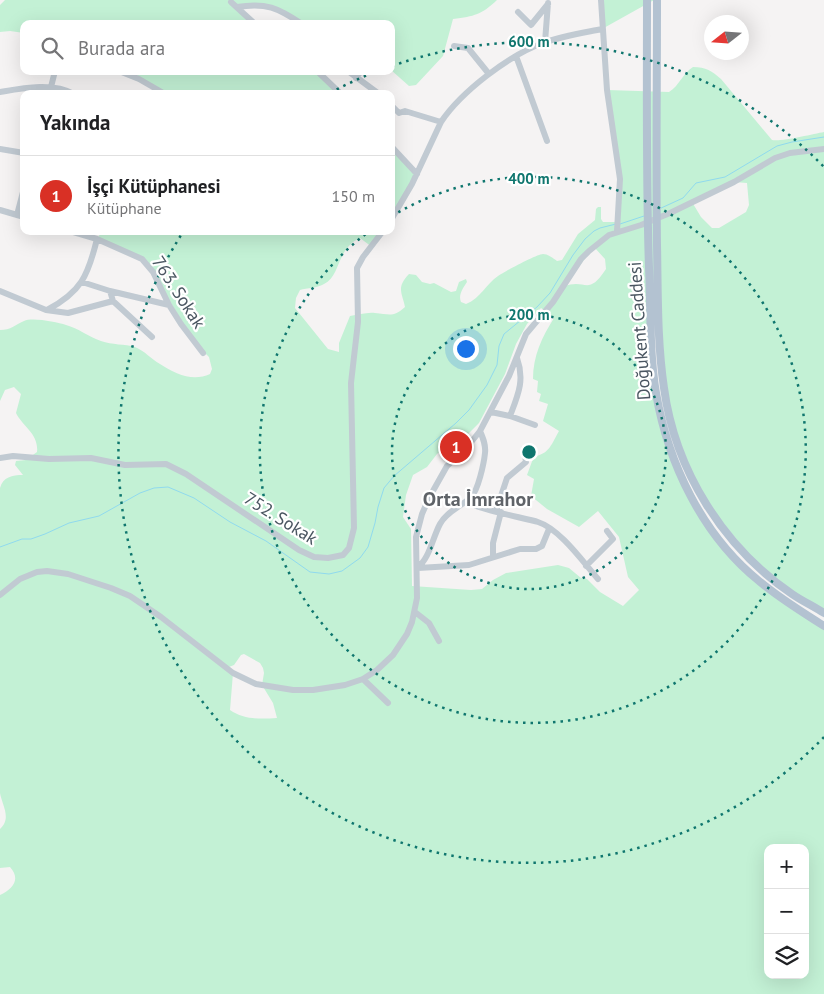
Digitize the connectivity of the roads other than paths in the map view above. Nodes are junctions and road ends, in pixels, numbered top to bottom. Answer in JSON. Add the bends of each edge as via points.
{"nodes":[{"id":1,"x":601,"y":0,"type":"edge"},
{"id":2,"x":647,"y":0,"type":"edge"},
{"id":3,"x":657,"y":0,"type":"edge"},
{"id":4,"x":230,"y":2,"type":"dead end"},
{"id":5,"x":548,"y":2,"type":"edge"},
{"id":6,"x":237,"y":7,"type":"junction"},
{"id":7,"x":518,"y":12,"type":"dead end"},
{"id":8,"x":251,"y":20,"type":"edge"},
{"id":9,"x":296,"y":20,"type":"edge"},
{"id":10,"x":602,"y":30,"type":"junction"},
{"id":11,"x":545,"y":42,"type":"junction"},
{"id":12,"x":454,"y":46,"type":"dead end"},
{"id":13,"x":516,"y":56,"type":"junction"},
{"id":14,"x":489,"y":74,"type":"junction"},
{"id":15,"x":54,"y":75,"type":"edge"},
{"id":16,"x":129,"y":75,"type":"edge"},
{"id":17,"x":321,"y":75,"type":"edge"},
{"id":18,"x":353,"y":75,"type":"edge"},
{"id":19,"x":359,"y":75,"type":"edge"},
{"id":20,"x":356,"y":78,"type":"junction"},
{"id":21,"x":50,"y":88,"type":"junction"},
{"id":22,"x":40,"y":90,"type":"edge"},
{"id":23,"x":66,"y":90,"type":"edge"},
{"id":24,"x":158,"y":90,"type":"edge"},
{"id":25,"x":337,"y":90,"type":"edge"},
{"id":26,"x":373,"y":90,"type":"edge"},
{"id":27,"x":20,"y":91,"type":"edge"},
{"id":28,"x":0,"y":92,"type":"edge"},
{"id":29,"x":395,"y":109,"type":"edge"},
{"id":30,"x":441,"y":122,"type":"junction"},
{"id":31,"x":547,"y":141,"type":"dead end"},
{"id":32,"x":0,"y":149,"type":"edge"},
{"id":33,"x":395,"y":150,"type":"edge"},
{"id":34,"x":824,"y":150,"type":"edge"},
{"id":35,"x":20,"y":152,"type":"edge"},
{"id":36,"x":416,"y":174,"type":"junction"},
{"id":37,"x":0,"y":210,"type":"edge"},
{"id":38,"x":395,"y":214,"type":"edge"},
{"id":39,"x":20,"y":216,"type":"edge"},
{"id":40,"x":617,"y":231,"type":"junction"},
{"id":41,"x":83,"y":235,"type":"edge"},
{"id":42,"x":380,"y":235,"type":"edge"},
{"id":43,"x":96,"y":239,"type":"junction"},
{"id":44,"x":82,"y":282,"type":"junction"},
{"id":45,"x":0,"y":291,"type":"edge"},
{"id":46,"x":110,"y":291,"type":"junction"},
{"id":47,"x":114,"y":301,"type":"junction"},
{"id":48,"x":169,"y":305,"type":"junction"},
{"id":49,"x":46,"y":310,"type":"junction"},
{"id":50,"x":655,"y":329,"type":"junction"},
{"id":51,"x":152,"y":337,"type":"dead end"},
{"id":52,"x":203,"y":353,"type":"dead end"},
{"id":53,"x":517,"y":358,"type":"junction"},
{"id":54,"x":491,"y":412,"type":"junction"},
{"id":55,"x":510,"y":416,"type":"junction"},
{"id":56,"x":535,"y":425,"type":"dead end"},
{"id":57,"x":480,"y":431,"type":"junction"},
{"id":58,"x":524,"y":449,"type":"dead end"},
{"id":59,"x":0,"y":458,"type":"edge"},
{"id":60,"x":471,"y":498,"type":"junction"},
{"id":61,"x":498,"y":512,"type":"junction"},
{"id":62,"x":549,"y":529,"type":"junction"},
{"id":63,"x":607,"y":531,"type":"dead end"},
{"id":64,"x":494,"y":557,"type":"junction"},
{"id":65,"x":586,"y":566,"type":"junction"},
{"id":66,"x":417,"y":568,"type":"junction"},
{"id":67,"x":598,"y":578,"type":"dead end"},
{"id":68,"x":2,"y":590,"type":"edge"},
{"id":69,"x":415,"y":612,"type":"junction"},
{"id":70,"x":824,"y":613,"type":"edge"},
{"id":71,"x":824,"y":626,"type":"edge"},
{"id":72,"x":439,"y":642,"type":"dead end"},
{"id":73,"x":363,"y":679,"type":"junction"},
{"id":74,"x":388,"y":703,"type":"dead end"}],
"edges":[{"from":1,"to":10,"type":"street"},
{"from":2,"to":50,"type":"main road","name":"Doğukent Caddesi","via":[[647,209]]},
{"from":3,"to":50,"type":"main road","name":"Doğukent Caddesi"},
{"from":4,"to":6,"type":"street"},
{"from":5,"to":7,"type":"street","via":[[532,24]]},
{"from":5,"to":11,"type":"street"},
{"from":6,"to":8,"type":"street"},
{"from":6,"to":9,"type":"street","via":[[268,6]]},
{"from":10,"to":11,"type":"street"},
{"from":10,"to":40,"type":"street","via":[[610,118],[620,179]]},
{"from":11,"to":13,"type":"street"},
{"from":12,"to":14,"type":"street","via":[[468,48]]},
{"from":13,"to":14,"type":"street"},
{"from":13,"to":31,"type":"street"},
{"from":14,"to":30,"type":"street"},
{"from":15,"to":21,"type":"street"},
{"from":16,"to":24,"type":"street"},
{"from":17,"to":25,"type":"street"},
{"from":18,"to":20,"type":"street"},
{"from":19,"to":20,"type":"street"},
{"from":20,"to":26,"type":"street"},
{"from":21,"to":22,"type":"street"},
{"from":21,"to":23,"type":"street"},
{"from":27,"to":28,"type":"street"},
{"from":29,"to":30,"type":"street","via":[[399,113],[405,111]]},
{"from":30,"to":36,"type":"street"},
{"from":32,"to":35,"type":"street"},
{"from":33,"to":36,"type":"street"},
{"from":34,"to":40,"type":"street","via":[[775,158],[670,213]]},
{"from":36,"to":38,"type":"street"},
{"from":37,"to":39,"type":"street"},
{"from":40,"to":53,"type":"street","via":[[598,243],[581,260],[553,302],[526,334]]},
{"from":41,"to":43,"type":"street","name":"763. Sokak"},
{"from":42,"to":59,"type":"street","name":"752. Sokak","via":[[357,268],[358,322],[352,383],[354,528],[349,548],[342,555],[323,558],[299,550],[169,464],[124,465],[91,458]]},
{"from":43,"to":44,"type":"street"},
{"from":43,"to":48,"type":"street","name":"763. Sokak","via":[[142,259],[153,272]]},
{"from":44,"to":46,"type":"street"},
{"from":44,"to":49,"type":"street","via":[[71,295]]},
{"from":45,"to":49,"type":"street"},
{"from":46,"to":47,"type":"street"},
{"from":46,"to":48,"type":"street"},
{"from":47,"to":49,"type":"street","via":[[68,313]]},
{"from":47,"to":51,"type":"street"},
{"from":48,"to":52,"type":"street","name":"763. Sokak"},
{"from":50,"to":70,"type":"main road","name":"Doğukent Caddesi","via":[[670,416],[687,470],[702,498],[721,527],[764,572]]},
{"from":50,"to":71,"type":"main road","name":"Doğukent Caddesi","via":[[656,392],[661,419],[669,447],[694,502],[733,557],[787,602]]},
{"from":53,"to":54,"type":"street"},
{"from":53,"to":55,"type":"street","via":[[522,371]]},
{"from":54,"to":55,"type":"street"},
{"from":54,"to":57,"type":"street"},
{"from":55,"to":56,"type":"street"},
{"from":57,"to":60,"type":"street","via":[[485,453],[478,486]]},
{"from":57,"to":66,"type":"street","via":[[447,466],[425,506],[416,537]]},
{"from":58,"to":61,"type":"street","via":[[526,462],[508,478]]},
{"from":60,"to":61,"type":"street","via":[[475,506]]},
{"from":60,"to":66,"type":"street","via":[[446,515],[423,563]]},
{"from":61,"to":62,"type":"street","via":[[541,523]]},
{"from":61,"to":64,"type":"street"},
{"from":62,"to":64,"type":"street","via":[[539,548],[520,549]]},
{"from":62,"to":65,"type":"street"},
{"from":63,"to":65,"type":"street","via":[[613,539]]},
{"from":64,"to":66,"type":"street","via":[[469,565]]},
{"from":65,"to":67,"type":"street"},
{"from":66,"to":69,"type":"street"},
{"from":68,"to":73,"type":"street","via":[[28,575],[47,571],[68,574],[111,588],[144,605],[233,674],[256,684],[313,690]]},
{"from":69,"to":72,"type":"street","via":[[429,623]]},
{"from":69,"to":73,"type":"street","via":[[407,634],[393,655]]},
{"from":73,"to":74,"type":"street"}]}
